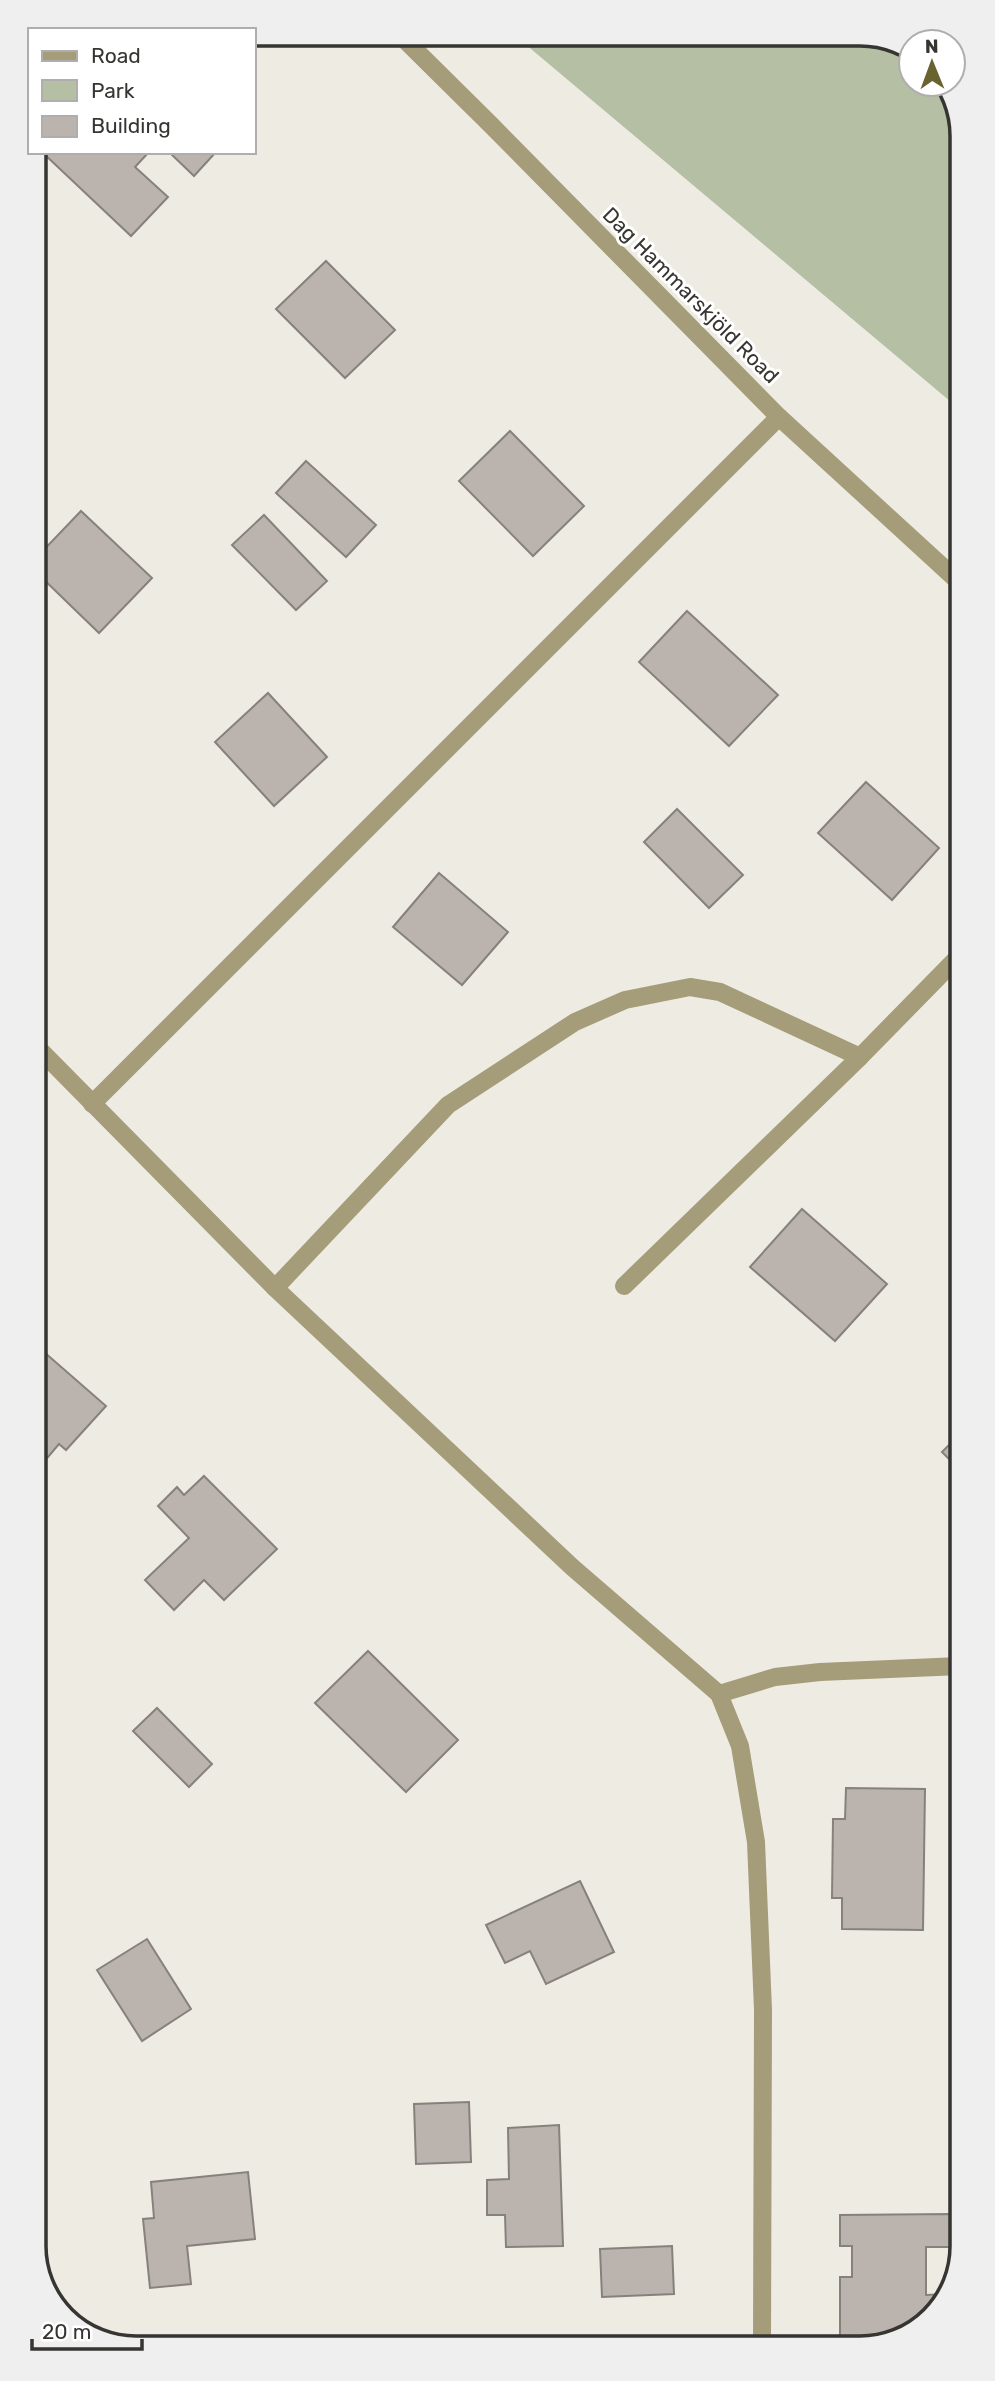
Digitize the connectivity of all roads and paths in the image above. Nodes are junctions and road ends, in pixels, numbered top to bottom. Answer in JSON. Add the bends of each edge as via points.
{"nodes":[{"id":1,"x":411,"y":46,"type":"edge"},
{"id":2,"x":779,"y":417,"type":"junction"},
{"id":3,"x":950,"y":574,"type":"edge"},
{"id":4,"x":950,"y":964,"type":"edge"},
{"id":5,"x":46,"y":1056,"type":"edge"},
{"id":6,"x":860,"y":1057,"type":"junction"},
{"id":7,"x":92,"y":1104,"type":"junction"},
{"id":8,"x":624,"y":1286,"type":"dead end"},
{"id":9,"x":275,"y":1288,"type":"junction"},
{"id":10,"x":950,"y":1666,"type":"edge"},
{"id":11,"x":719,"y":1694,"type":"junction"},
{"id":12,"x":762,"y":2336,"type":"edge"}],
"edges":[{"from":1,"to":2,"type":"street","name":"Dag Hammarskjöld Road"},
{"from":2,"to":3,"type":"street","name":"Dag Hammarskjöld Road"},
{"from":2,"to":7,"type":"street"},
{"from":4,"to":6,"type":"street"},
{"from":5,"to":7,"type":"street"},
{"from":6,"to":8,"type":"street"},
{"from":6,"to":9,"type":"street","via":[[720,992],[690,988],[625,1000],[575,1022],[448,1105]]},
{"from":7,"to":9,"type":"street"},
{"from":9,"to":11,"type":"street","via":[[572,1567]]},
{"from":10,"to":11,"type":"street","via":[[775,1677]]},
{"from":11,"to":12,"type":"street","via":[[740,1746],[756,1842],[763,2010]]}]}
